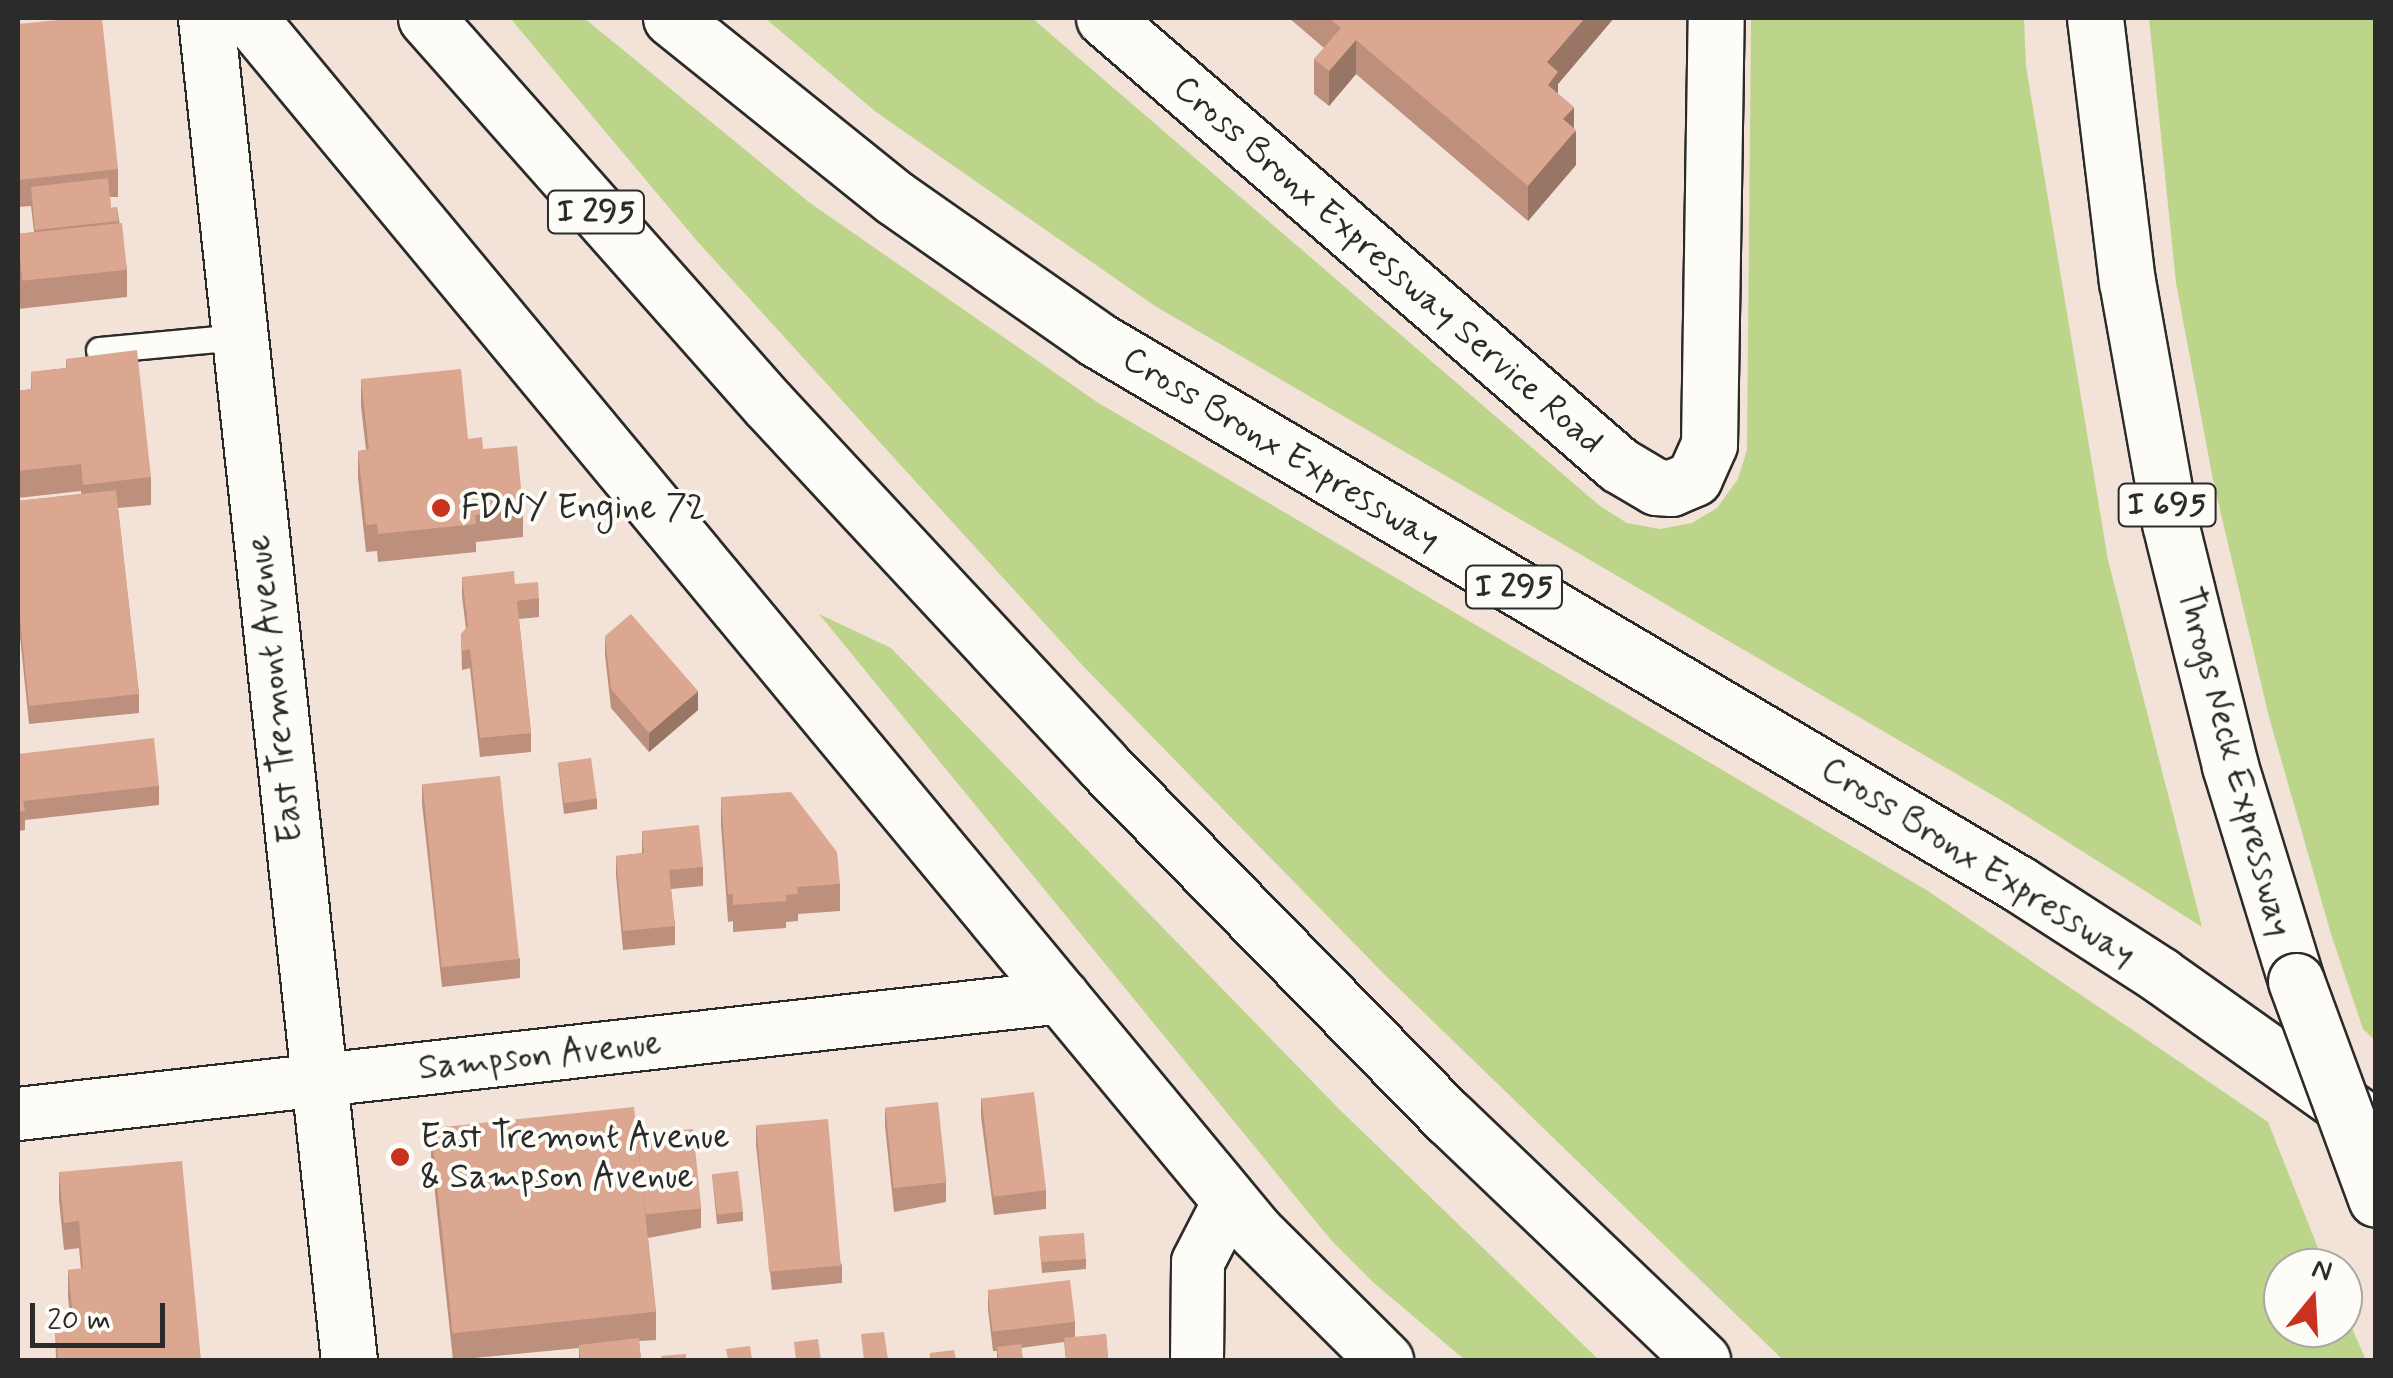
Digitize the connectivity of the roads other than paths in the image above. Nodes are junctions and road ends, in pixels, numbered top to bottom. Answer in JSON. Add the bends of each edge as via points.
{"nodes":[{"id":1,"x":206,"y":18,"type":"edge"},
{"id":2,"x":250,"y":18,"type":"edge"},
{"id":3,"x":426,"y":18,"type":"edge"},
{"id":4,"x":671,"y":18,"type":"edge"},
{"id":5,"x":1716,"y":18,"type":"edge"},
{"id":6,"x":2096,"y":18,"type":"edge"},
{"id":7,"x":1124,"y":26,"type":"edge"},
{"id":8,"x":238,"y":336,"type":"junction"},
{"id":9,"x":99,"y":350,"type":"edge"},
{"id":10,"x":1063,"y":997,"type":"junction"},
{"id":11,"x":318,"y":1081,"type":"junction"},
{"id":12,"x":18,"y":1114,"type":"edge"},
{"id":13,"x":2376,"y":1129,"type":"edge"},
{"id":14,"x":2376,"y":1199,"type":"edge"},
{"id":15,"x":1230,"y":1200,"type":"junction"},
{"id":16,"x":349,"y":1360,"type":"edge"},
{"id":17,"x":1198,"y":1360,"type":"edge"},
{"id":18,"x":1385,"y":1360,"type":"edge"},
{"id":19,"x":1702,"y":1360,"type":"edge"}],
"edges":[{"from":1,"to":8,"type":"main road","name":"East Tremont Avenue"},
{"from":2,"to":10,"type":"main road"},
{"from":3,"to":19,"type":"main road","number":"I 295","via":[[768,404],[1092,754],[1450,1118]]},
{"from":4,"to":13,"type":"main road","name":"Cross Bronx Expressway","number":"I 295","via":[[869,178],[1096,338],[2019,884]]},
{"from":5,"to":7,"type":"main road","name":"Cross Bronx Expressway Service Road","via":[[1710,429],[1700,468],[1683,485],[1656,487],[1618,465]]},
{"from":6,"to":14,"type":"main road","name":"Throgs Neck Expressway","number":"I 695","bridge":true,"via":[[2114,196],[2167,507],[2230,766],[2296,980]]},
{"from":8,"to":9,"type":"lane"},
{"from":8,"to":11,"type":"main road","name":"East Tremont Avenue"},
{"from":10,"to":11,"type":"street","name":"Sampson Avenue"},
{"from":10,"to":15,"type":"main road"},
{"from":11,"to":12,"type":"street","name":"Sampson Avenue"},
{"from":11,"to":16,"type":"main road","name":"East Tremont Avenue"},
{"from":15,"to":17,"type":"street","via":[[1198,1262]]},
{"from":15,"to":18,"type":"main road","via":[[1299,1279]]}]}
